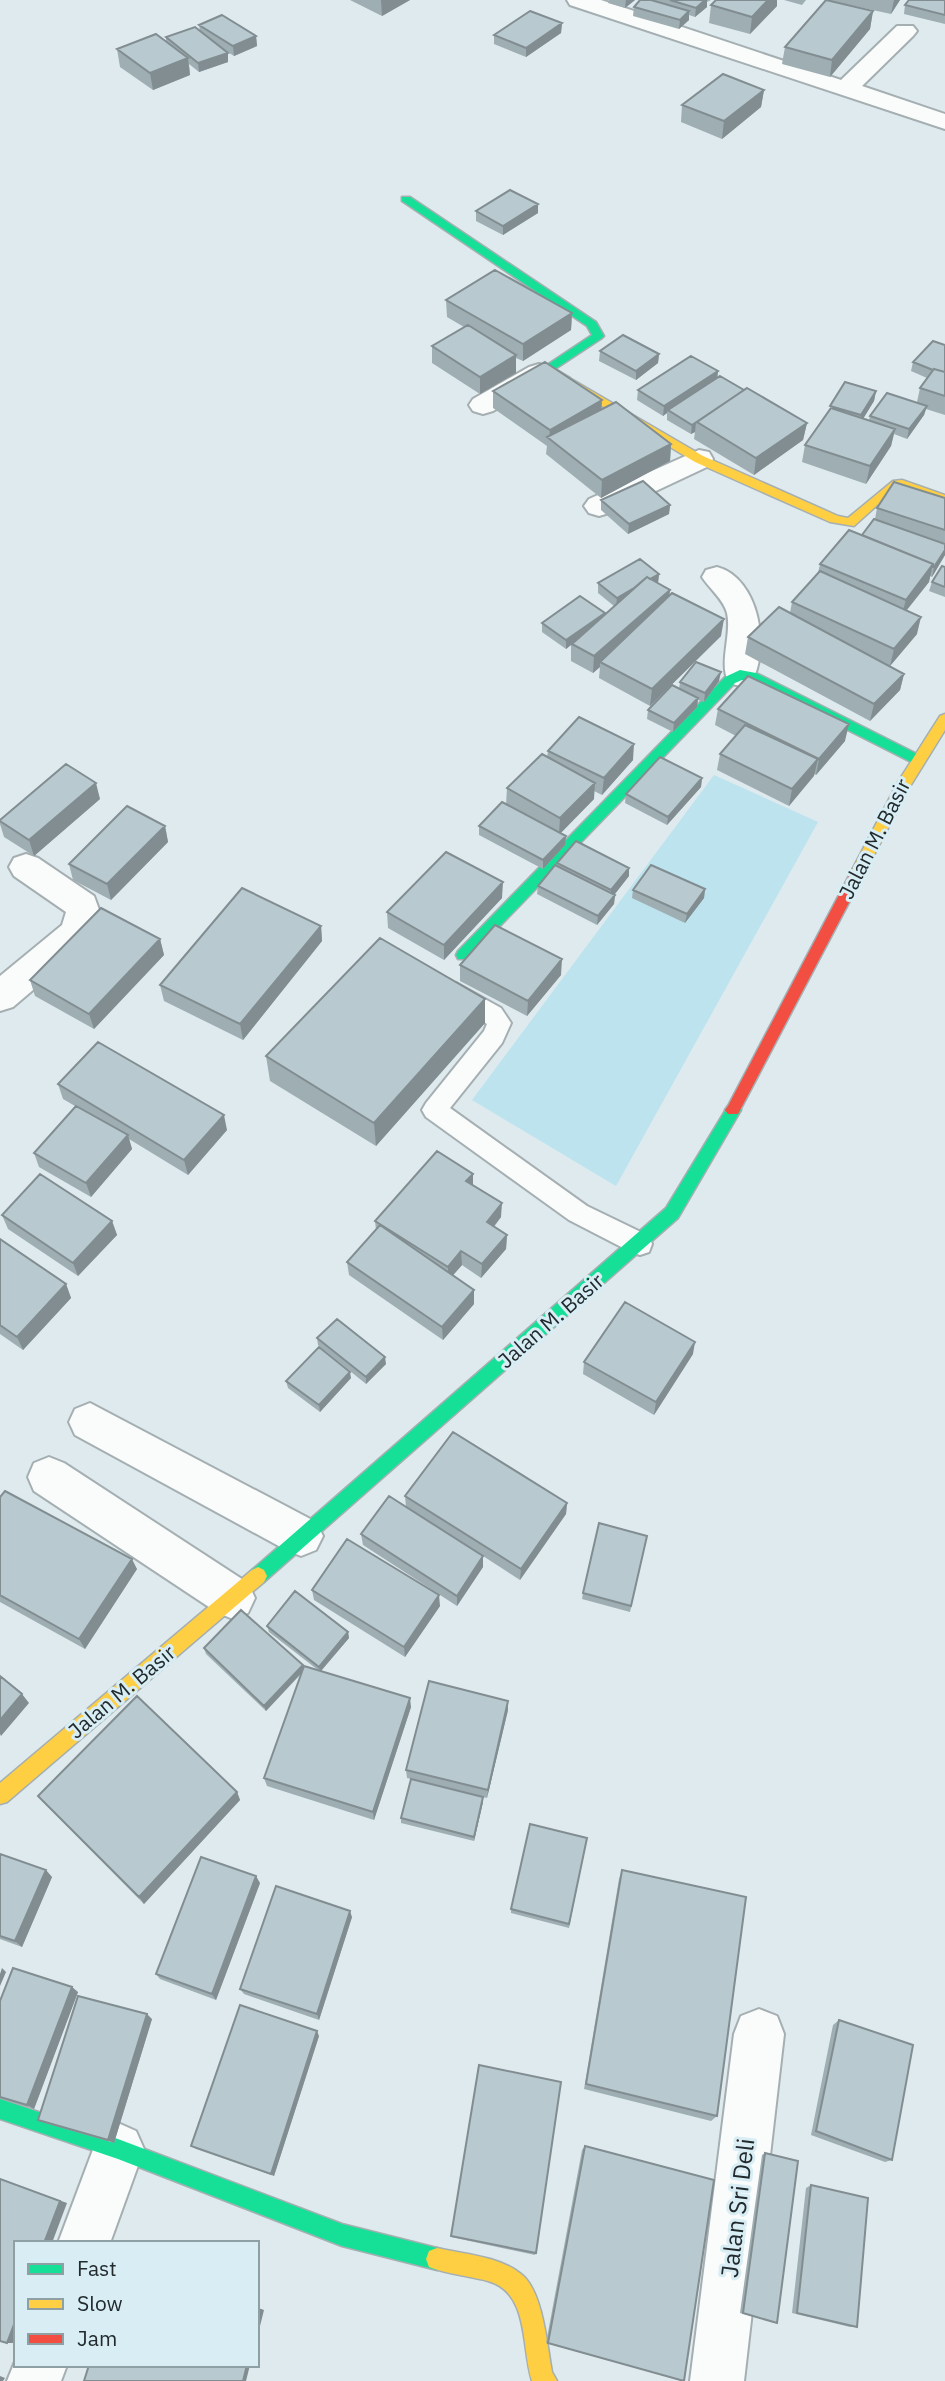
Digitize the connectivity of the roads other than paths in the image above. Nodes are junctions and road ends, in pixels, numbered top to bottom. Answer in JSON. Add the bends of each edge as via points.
{"nodes":[{"id":1,"x":579,"y":0,"type":"edge"},
{"id":2,"x":905,"y":31,"type":"dead end"},
{"id":3,"x":845,"y":89,"type":"junction"},
{"id":4,"x":945,"y":122,"type":"edge"},
{"id":5,"x":406,"y":199,"type":"dead end"},
{"id":6,"x":547,"y":369,"type":"junction"},
{"id":7,"x":483,"y":405,"type":"dead end"},
{"id":8,"x":699,"y":459,"type":"junction"},
{"id":9,"x":945,"y":499,"type":"edge"},
{"id":10,"x":599,"y":506,"type":"edge"},
{"id":11,"x":717,"y":577,"type":"dead end"},
{"id":12,"x":740,"y":675,"type":"junction"},
{"id":13,"x":945,"y":719,"type":"edge"},
{"id":14,"x":916,"y":759,"type":"junction"},
{"id":15,"x":26,"y":867,"type":"dead end"},
{"id":16,"x":463,"y":955,"type":"dead end"},
{"id":17,"x":432,"y":978,"type":"edge"},
{"id":18,"x":0,"y":997,"type":"edge"},
{"id":19,"x":640,"y":1244,"type":"junction"},
{"id":20,"x":90,"y":1422,"type":"dead end"},
{"id":21,"x":49,"y":1477,"type":"dead end"},
{"id":22,"x":301,"y":1536,"type":"junction"},
{"id":23,"x":233,"y":1598,"type":"junction"},
{"id":24,"x":0,"y":1795,"type":"edge"},
{"id":25,"x":759,"y":2034,"type":"dead end"},
{"id":26,"x":0,"y":2109,"type":"edge"},
{"id":27,"x":118,"y":2149,"type":"junction"},
{"id":28,"x":85,"y":2241,"type":"edge"},
{"id":29,"x":546,"y":2381,"type":"edge"},
{"id":30,"x":717,"y":2381,"type":"edge"}],
"edges":[{"from":1,"to":3,"type":"street"},
{"from":2,"to":3,"type":"street"},
{"from":3,"to":4,"type":"street"},
{"from":5,"to":6,"type":"street","via":[[592,324],[598,336]]},
{"from":6,"to":7,"type":"street"},
{"from":6,"to":8,"type":"street"},
{"from":8,"to":9,"type":"street","via":[[850,523],[893,485]]},
{"from":8,"to":10,"type":"street"},
{"from":11,"to":12,"type":"street","via":[[741,606],[745,627]]},
{"from":12,"to":14,"type":"street","via":[[751,676]]},
{"from":12,"to":16,"type":"street","via":[[730,680]]},
{"from":13,"to":14,"type":"street","name":"Jalan M. Basir"},
{"from":14,"to":19,"type":"street","name":"Jalan M. Basir","via":[[702,1167],[672,1213]]},
{"from":15,"to":18,"type":"street","via":[[82,905],[84,915],[75,934]]},
{"from":17,"to":19,"type":"lane","via":[[493,1014],[499,1023],[494,1036],[434,1110],[578,1213]]},
{"from":19,"to":22,"type":"street","name":"Jalan M. Basir"},
{"from":20,"to":22,"type":"street"},
{"from":21,"to":23,"type":"street"},
{"from":22,"to":23,"type":"street","name":"Jalan M. Basir"},
{"from":23,"to":24,"type":"street","name":"Jalan M. Basir"},
{"from":25,"to":30,"type":"street","name":"Jalan Sri Deli"},
{"from":26,"to":27,"type":"street"},
{"from":27,"to":28,"type":"street"},
{"from":27,"to":29,"type":"street","via":[[342,2235],[515,2282],[524,2295]]}]}
